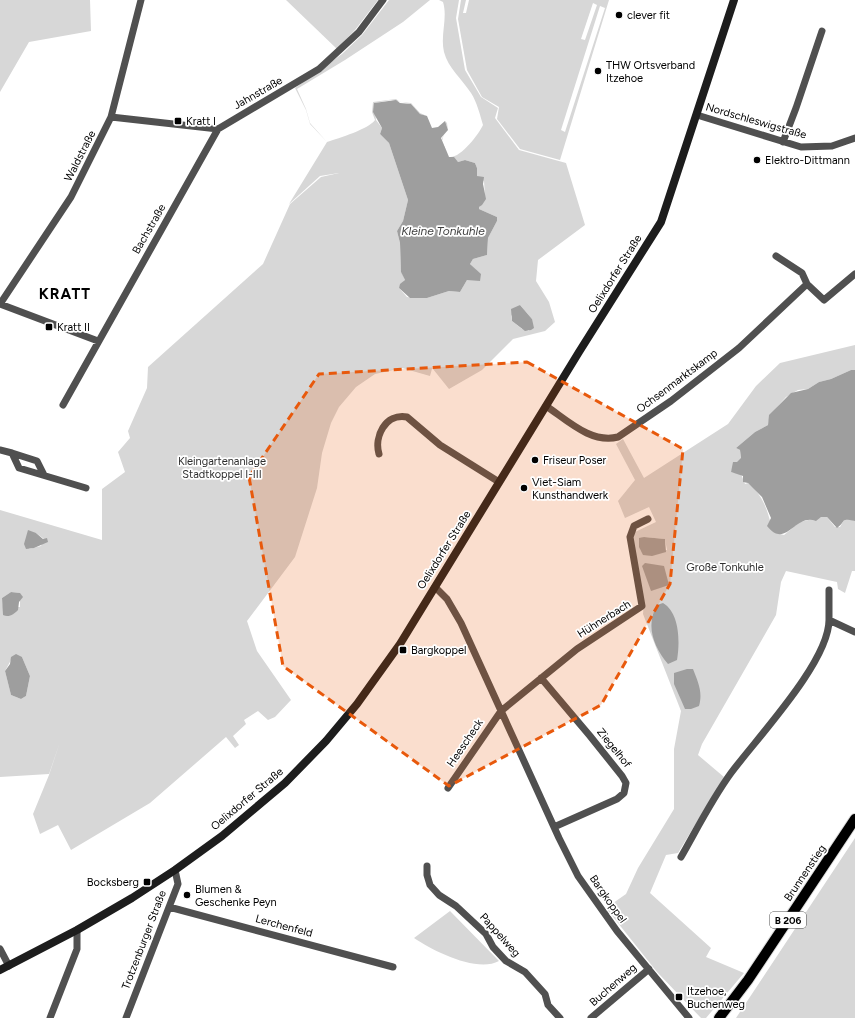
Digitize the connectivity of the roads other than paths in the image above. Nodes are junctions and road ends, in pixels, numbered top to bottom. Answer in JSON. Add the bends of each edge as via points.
{"nodes":[{"id":1,"x":141,"y":0,"type":"edge"},
{"id":2,"x":383,"y":0,"type":"edge"},
{"id":3,"x":734,"y":0,"type":"edge"},
{"id":4,"x":822,"y":31,"type":"dead end"},
{"id":5,"x":697,"y":115,"type":"junction"},
{"id":6,"x":111,"y":117,"type":"junction"},
{"id":7,"x":218,"y":129,"type":"junction"},
{"id":8,"x":855,"y":138,"type":"edge"},
{"id":9,"x":783,"y":142,"type":"junction"},
{"id":10,"x":776,"y":256,"type":"dead end"},
{"id":11,"x":855,"y":274,"type":"edge"},
{"id":12,"x":807,"y":284,"type":"junction"},
{"id":13,"x":0,"y":304,"type":"edge"},
{"id":14,"x":98,"y":341,"type":"junction"},
{"id":15,"x":63,"y":405,"type":"dead end"},
{"id":16,"x":546,"y":406,"type":"junction"},
{"id":17,"x":0,"y":450,"type":"edge"},
{"id":18,"x":12,"y":453,"type":"junction"},
{"id":19,"x":379,"y":454,"type":"dead end"},
{"id":20,"x":44,"y":475,"type":"junction"},
{"id":21,"x":499,"y":482,"type":"junction"},
{"id":22,"x":86,"y":488,"type":"dead end"},
{"id":23,"x":648,"y":519,"type":"dead end"},
{"id":24,"x":434,"y":587,"type":"junction"},
{"id":25,"x":829,"y":590,"type":"dead end"},
{"id":26,"x":829,"y":620,"type":"junction"},
{"id":27,"x":855,"y":632,"type":"edge"},
{"id":28,"x":541,"y":678,"type":"junction"},
{"id":29,"x":501,"y":711,"type":"junction"},
{"id":30,"x":448,"y":788,"type":"dead end"},
{"id":31,"x":855,"y":819,"type":"edge"},
{"id":32,"x":554,"y":827,"type":"junction"},
{"id":33,"x":681,"y":857,"type":"dead end"},
{"id":34,"x":427,"y":866,"type":"dead end"},
{"id":35,"x":175,"y":870,"type":"junction"},
{"id":36,"x":169,"y":907,"type":"junction"},
{"id":37,"x":77,"y":930,"type":"junction"},
{"id":38,"x":0,"y":949,"type":"edge"},
{"id":39,"x":9,"y":966,"type":"junction"},
{"id":40,"x":393,"y":967,"type":"dead end"},
{"id":41,"x":648,"y":969,"type":"junction"},
{"id":42,"x":0,"y":970,"type":"edge"},
{"id":43,"x":50,"y":1018,"type":"edge"},
{"id":44,"x":126,"y":1018,"type":"edge"},
{"id":45,"x":560,"y":1018,"type":"edge"},
{"id":46,"x":591,"y":1018,"type":"edge"},
{"id":47,"x":689,"y":1018,"type":"edge"},
{"id":48,"x":719,"y":1018,"type":"edge"}],
"edges":[{"from":1,"to":6,"type":"street","name":"Waldstraße"},
{"from":2,"to":7,"type":"street","name":"Jahnstraße","via":[[359,32],[319,69]]},
{"from":3,"to":5,"type":"street","name":"Oelixdorfer Straße"},
{"from":4,"to":9,"type":"street"},
{"from":5,"to":9,"type":"street","name":"Nordschleswigstraße"},
{"from":5,"to":16,"type":"street","name":"Oelixdorfer Straße","via":[[662,222]]},
{"from":6,"to":7,"type":"street"},
{"from":6,"to":13,"type":"street","name":"Waldstraße","via":[[71,197]]},
{"from":7,"to":14,"type":"street","name":"Bachstraße"},
{"from":8,"to":9,"type":"street","name":"Nordschleswigstraße","via":[[837,145],[813,148]]},
{"from":10,"to":12,"type":"street","via":[[802,273]]},
{"from":11,"to":12,"type":"street","via":[[824,300]]},
{"from":12,"to":16,"type":"street","name":"Ochsenmarktskamp","via":[[739,348],[671,401],[618,437],[610,439],[590,435]]},
{"from":13,"to":14,"type":"street"},
{"from":14,"to":15,"type":"street","name":"Bachstraße"},
{"from":16,"to":21,"type":"street","name":"Oelixdorfer Straße"},
{"from":17,"to":18,"type":"street"},
{"from":18,"to":20,"type":"street","via":[[36,461]]},
{"from":18,"to":20,"type":"street","via":[[19,468]]},
{"from":19,"to":21,"type":"street","via":[[376,442],[385,425],[394,418],[407,417],[440,445]]},
{"from":20,"to":22,"type":"street"},
{"from":21,"to":24,"type":"street","name":"Oelixdorfer Straße"},
{"from":23,"to":28,"type":"street","name":"Hühnerbach","via":[[634,526],[630,537],[642,606],[578,648]]},
{"from":24,"to":29,"type":"street","name":"Bargkoppel","via":[[444,594],[454,610]]},
{"from":24,"to":35,"type":"street","name":"Oelixdorfer Straße","via":[[379,674],[326,741],[258,806]]},
{"from":25,"to":26,"type":"street"},
{"from":26,"to":27,"type":"street"},
{"from":26,"to":33,"type":"street","via":[[829,629],[810,668],[727,778]]},
{"from":28,"to":29,"type":"street","name":"Hühnerbach"},
{"from":28,"to":32,"type":"street","name":"Ziegelhof","via":[[626,783],[624,793],[617,799]]},
{"from":29,"to":30,"type":"street","name":"Heescheck"},
{"from":29,"to":32,"type":"street","name":"Bargkoppel"},
{"from":31,"to":48,"type":"main road","name":"Brunnenstieg","number":"B 206"},
{"from":32,"to":41,"type":"street","name":"Bargkoppel","via":[[570,861],[596,904]]},
{"from":34,"to":45,"type":"street","name":"Pappelweg","via":[[426,875],[430,885],[486,934],[493,947],[506,961],[525,972],[545,994],[548,1005]]},
{"from":35,"to":36,"type":"street","name":"Trotzenburger Straße","via":[[178,884]]},
{"from":35,"to":37,"type":"street","name":"Oelixdorfer Straße"},
{"from":36,"to":40,"type":"street","name":"Lerchenfeld"},
{"from":36,"to":44,"type":"street","name":"Trotzenburger Straße"},
{"from":37,"to":39,"type":"street","name":"Oelixdorfer Straße"},
{"from":37,"to":43,"type":"street","via":[[77,949]]},
{"from":38,"to":39,"type":"street"},
{"from":39,"to":42,"type":"street","name":"Oelixdorfer Straße"},
{"from":41,"to":46,"type":"street","name":"Buchenweg"},
{"from":41,"to":47,"type":"street","name":"Bargkoppel"}]}
